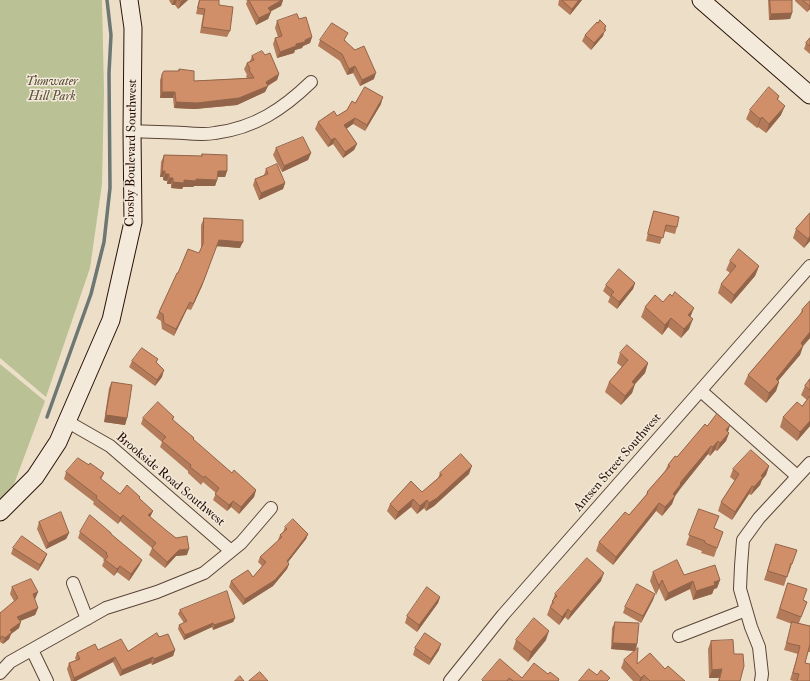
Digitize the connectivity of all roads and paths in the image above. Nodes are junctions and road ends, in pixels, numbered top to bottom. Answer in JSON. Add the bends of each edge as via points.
{"nodes":[{"id":1,"x":129,"y":0,"type":"edge"},
{"id":2,"x":700,"y":0,"type":"edge"},
{"id":3,"x":311,"y":82,"type":"dead end"},
{"id":4,"x":810,"y":94,"type":"edge"},
{"id":5,"x":132,"y":131,"type":"junction"},
{"id":6,"x":810,"y":266,"type":"edge"},
{"id":7,"x":701,"y":391,"type":"junction"},
{"id":8,"x":68,"y":422,"type":"junction"},
{"id":9,"x":810,"y":462,"type":"edge"},
{"id":10,"x":797,"y":476,"type":"junction"},
{"id":11,"x":272,"y":508,"type":"dead end"},
{"id":12,"x":0,"y":512,"type":"edge"},
{"id":13,"x":231,"y":551,"type":"junction"},
{"id":14,"x":73,"y":583,"type":"dead end"},
{"id":15,"x":746,"y":610,"type":"junction"},
{"id":16,"x":87,"y":619,"type":"junction"},
{"id":17,"x":679,"y":636,"type":"dead end"},
{"id":18,"x":32,"y":650,"type":"junction"},
{"id":19,"x":0,"y":672,"type":"edge"},
{"id":20,"x":47,"y":681,"type":"edge"},
{"id":21,"x":450,"y":681,"type":"edge"},
{"id":22,"x":761,"y":681,"type":"edge"}],
"edges":[{"from":1,"to":5,"type":"street","name":"Crosby Boulevard Southwest","via":[[133,28]]},
{"from":2,"to":4,"type":"street"},
{"from":3,"to":5,"type":"street","via":[[278,111],[236,129],[214,133]]},
{"from":5,"to":8,"type":"street","name":"Crosby Boulevard Southwest","via":[[132,229],[111,320]]},
{"from":6,"to":7,"type":"street","name":"Antsen Street Southwest"},
{"from":7,"to":10,"type":"street"},
{"from":7,"to":21,"type":"street","name":"Antsen Street Southwest","via":[[503,615]]},
{"from":8,"to":12,"type":"street","name":"Crosby Boulevard Southwest","via":[[35,477]]},
{"from":8,"to":13,"type":"street","name":"Brookside Road Southwest","via":[[110,446]]},
{"from":9,"to":10,"type":"street"},
{"from":10,"to":15,"type":"street","via":[[743,540],[740,589]]},
{"from":11,"to":13,"type":"street"},
{"from":13,"to":16,"type":"street","via":[[204,573],[157,592],[106,608]]},
{"from":14,"to":16,"type":"street"},
{"from":15,"to":17,"type":"street"},
{"from":15,"to":22,"type":"street","via":[[759,648]]},
{"from":16,"to":18,"type":"street"},
{"from":18,"to":19,"type":"street","via":[[10,662]]},
{"from":18,"to":20,"type":"street"}]}
